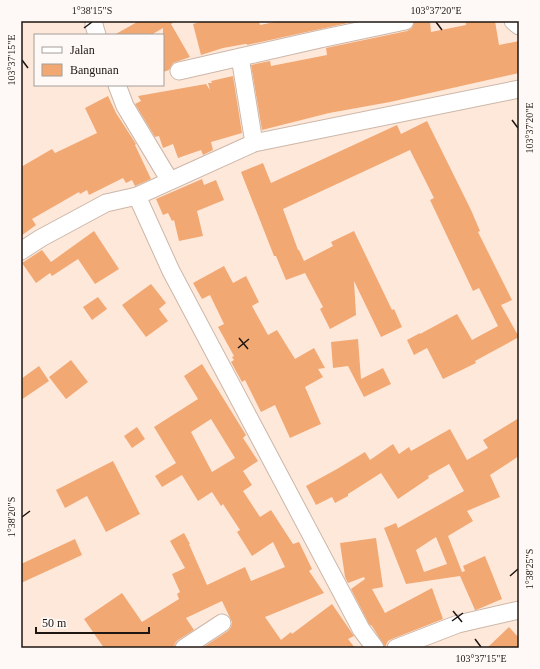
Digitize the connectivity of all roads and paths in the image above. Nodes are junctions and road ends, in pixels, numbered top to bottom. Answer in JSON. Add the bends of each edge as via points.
{"nodes":[{"id":1,"x":405,"y":21,"type":"edge"},
{"id":2,"x":513,"y":21,"type":"edge"},
{"id":3,"x":519,"y":26,"type":"edge"},
{"id":4,"x":240,"y":57,"type":"junction"},
{"id":5,"x":179,"y":71,"type":"dead end"},
{"id":6,"x":117,"y":86,"type":"edge"},
{"id":7,"x":519,"y":89,"type":"edge"},
{"id":8,"x":254,"y":143,"type":"junction"},
{"id":9,"x":170,"y":181,"type":"junction"},
{"id":10,"x":137,"y":196,"type":"junction"},
{"id":11,"x":21,"y":251,"type":"edge"},
{"id":12,"x":519,"y":610,"type":"edge"},
{"id":13,"x":222,"y":623,"type":"dead end"},
{"id":14,"x":184,"y":648,"type":"edge"},
{"id":15,"x":375,"y":648,"type":"edge"},
{"id":16,"x":396,"y":648,"type":"edge"}],
"edges":[{"from":1,"to":4,"type":"street"},
{"from":2,"to":3,"type":"street"},
{"from":4,"to":5,"type":"street"},
{"from":4,"to":8,"type":"street"},
{"from":6,"to":9,"type":"street","via":[[125,106]]},
{"from":7,"to":8,"type":"street"},
{"from":8,"to":9,"type":"street"},
{"from":9,"to":10,"type":"street"},
{"from":10,"to":11,"type":"street","via":[[106,204]]},
{"from":10,"to":15,"type":"street","via":[[179,285],[361,629]]},
{"from":12,"to":16,"type":"street","via":[[458,624]]},
{"from":13,"to":14,"type":"street"}]}
